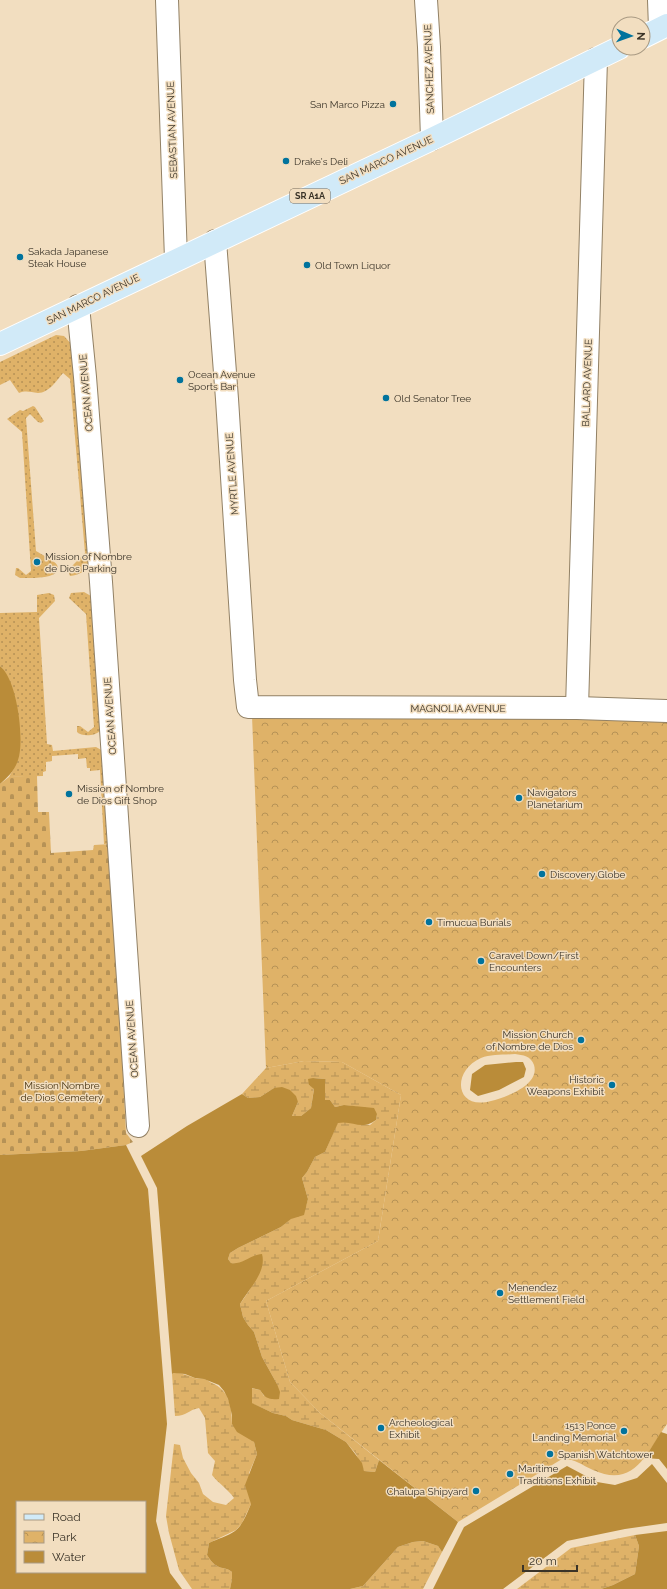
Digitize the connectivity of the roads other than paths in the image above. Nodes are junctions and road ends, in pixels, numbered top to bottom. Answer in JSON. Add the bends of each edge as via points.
{"nodes":[{"id":1,"x":167,"y":0,"type":"edge"},
{"id":2,"x":426,"y":0,"type":"edge"},
{"id":3,"x":659,"y":0,"type":"edge"},
{"id":4,"x":657,"y":30,"type":"edge"},
{"id":5,"x":611,"y":52,"type":"edge"},
{"id":6,"x":596,"y":59,"type":"junction"},
{"id":7,"x":432,"y":139,"type":"junction"},
{"id":8,"x":215,"y":241,"type":"junction"},
{"id":9,"x":176,"y":259,"type":"junction"},
{"id":10,"x":78,"y":306,"type":"junction"},
{"id":11,"x":0,"y":344,"type":"edge"},
{"id":12,"x":248,"y":707,"type":"joint"},
{"id":13,"x":577,"y":708,"type":"junction"},
{"id":14,"x":667,"y":711,"type":"edge"},
{"id":15,"x":138,"y":1126,"type":"dead end"}],
"edges":[{"from":1,"to":9,"type":"street","name":"SEBASTIAN AVENUE"},
{"from":2,"to":7,"type":"street","name":"SANCHEZ AVENUE"},
{"from":3,"to":4,"type":"street"},
{"from":5,"to":6,"type":"main road","name":"SAN MARCO AVENUE","number":"SR A1A"},
{"from":6,"to":7,"type":"main road","name":"SAN MARCO AVENUE","number":"SR A1A"},
{"from":6,"to":13,"type":"street","name":"BALLARD AVENUE"},
{"from":7,"to":8,"type":"main road","name":"SAN MARCO AVENUE","number":"SR A1A"},
{"from":8,"to":9,"type":"main road","name":"SAN MARCO AVENUE","number":"SR A1A"},
{"from":8,"to":12,"type":"street","name":"MYRTLE AVENUE"},
{"from":9,"to":10,"type":"main road","name":"SAN MARCO AVENUE","number":"SR A1A"},
{"from":10,"to":11,"type":"main road","name":"SAN MARCO AVENUE","number":"SR A1A"},
{"from":10,"to":15,"type":"street","name":"OCEAN AVENUE","via":[[101,582]]},
{"from":12,"to":13,"type":"street","name":"MAGNOLIA AVENUE"},
{"from":13,"to":14,"type":"street","name":"MAGNOLIA AVENUE"}]}
